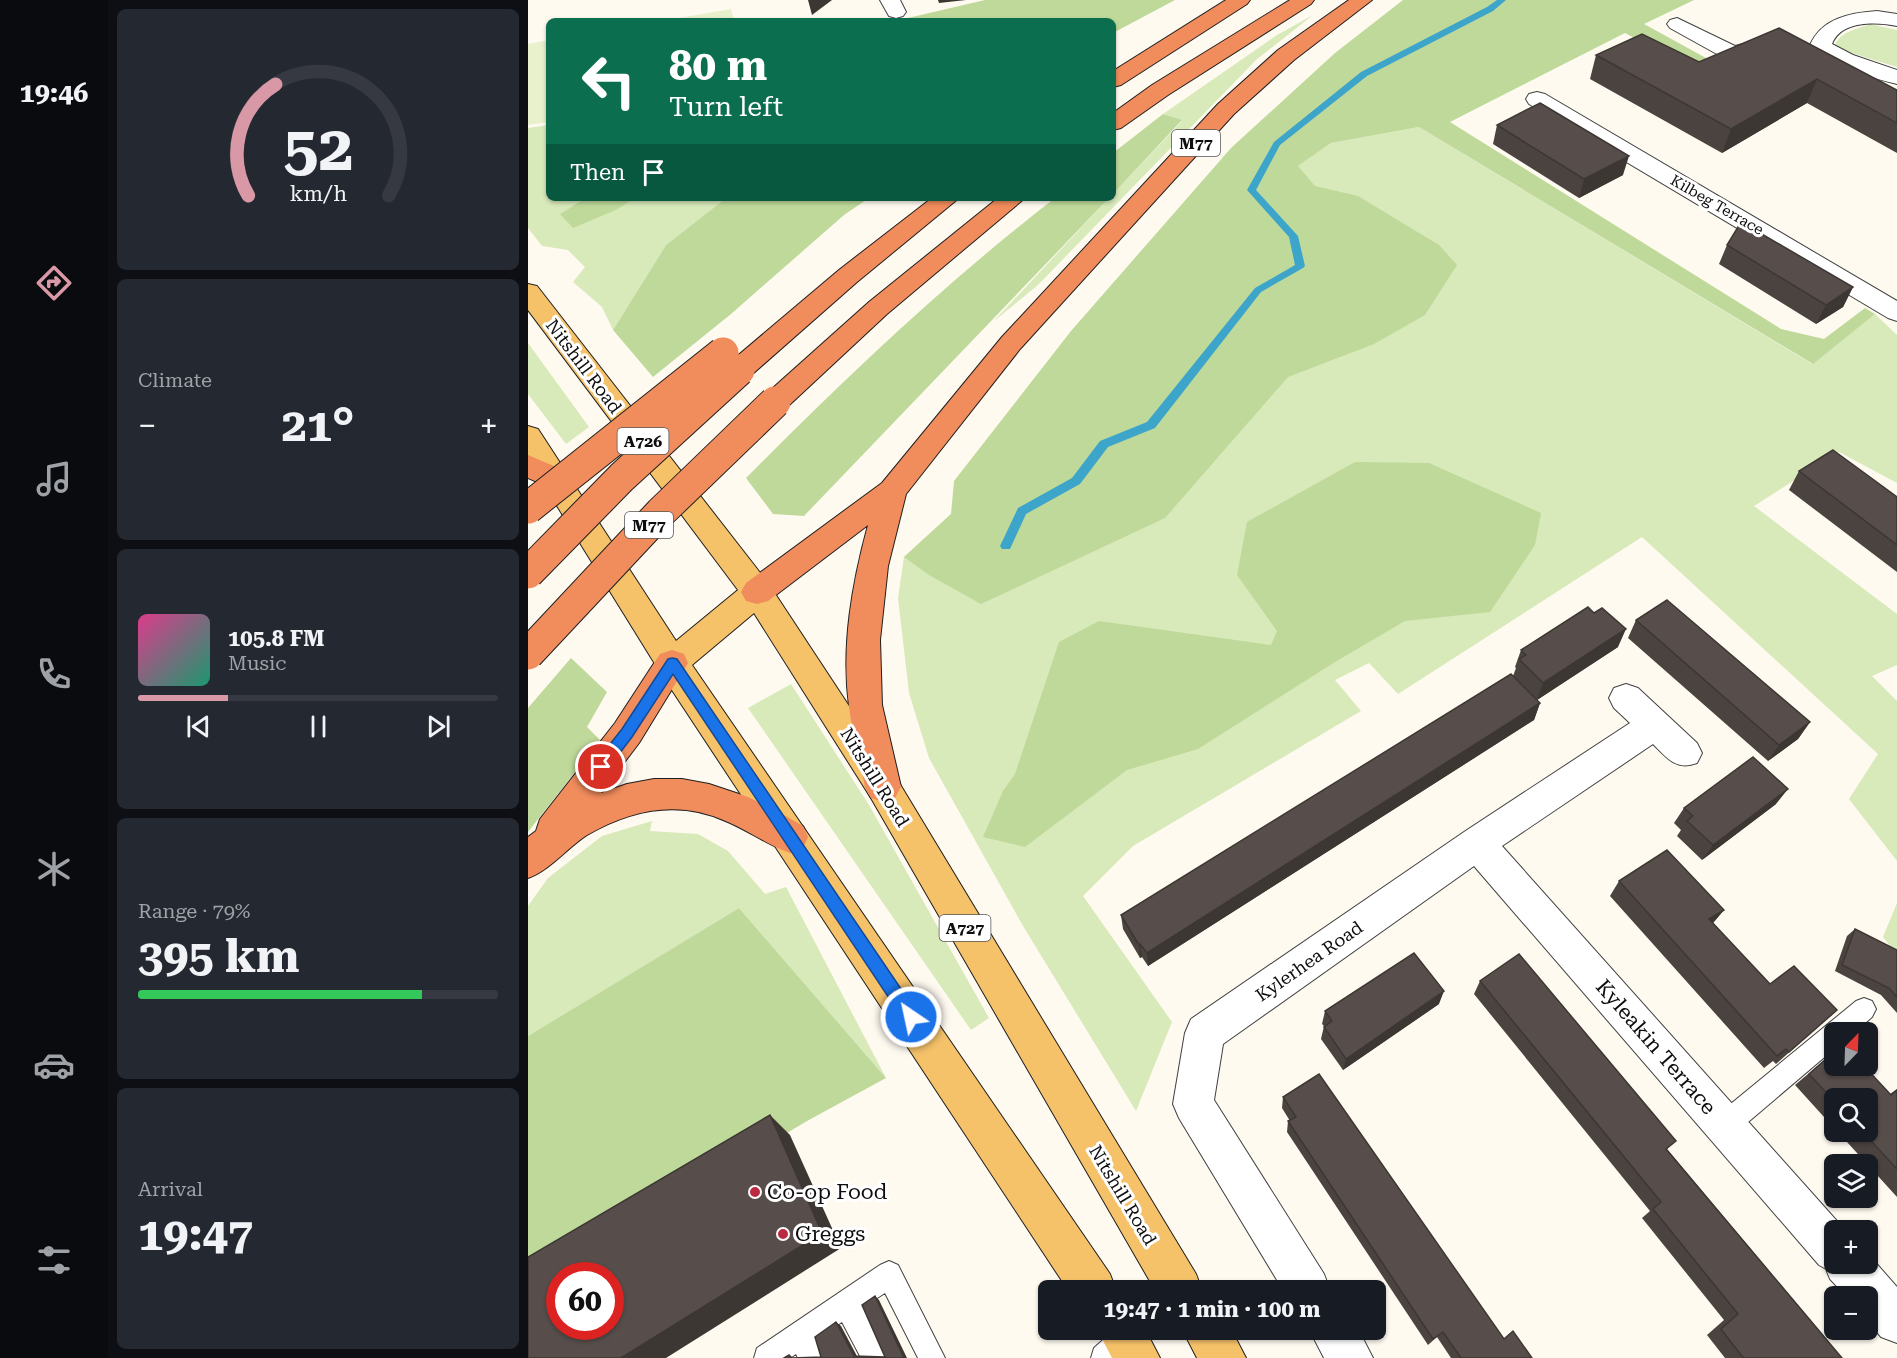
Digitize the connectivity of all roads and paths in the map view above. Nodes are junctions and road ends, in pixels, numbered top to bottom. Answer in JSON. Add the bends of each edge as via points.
{"nodes":[{"id":1,"x":1240,"y":0,"type":"edge"},
{"id":2,"x":1304,"y":0,"type":"edge"},
{"id":3,"x":1362,"y":0,"type":"edge"},
{"id":4,"x":1878,"y":8,"type":"edge"},
{"id":5,"x":1897,"y":20,"type":"edge"},
{"id":6,"x":1677,"y":24,"type":"dead end"},
{"id":7,"x":1804,"y":46,"type":"junction"},
{"id":8,"x":1897,"y":77,"type":"edge"},
{"id":9,"x":1116,"y":78,"type":"edge"},
{"id":10,"x":1537,"y":99,"type":"dead end"},
{"id":11,"x":1116,"y":121,"type":"edge"},
{"id":12,"x":936,"y":201,"type":"edge"},
{"id":13,"x":943,"y":201,"type":"edge"},
{"id":14,"x":1009,"y":201,"type":"edge"},
{"id":15,"x":528,"y":292,"type":"edge"},
{"id":16,"x":1897,"y":312,"type":"edge"},
{"id":17,"x":731,"y":361,"type":"junction"},
{"id":18,"x":528,"y":436,"type":"edge"},
{"id":19,"x":541,"y":472,"type":"edge"},
{"id":20,"x":892,"y":490,"type":"junction"},
{"id":21,"x":528,"y":508,"type":"edge"},
{"id":22,"x":528,"y":573,"type":"edge"},
{"id":23,"x":757,"y":591,"type":"junction"},
{"id":24,"x":528,"y":654,"type":"edge"},
{"id":25,"x":672,"y":663,"type":"junction"},
{"id":26,"x":1626,"y":698,"type":"dead end"},
{"id":27,"x":1654,"y":725,"type":"junction"},
{"id":28,"x":1685,"y":753,"type":"dead end"},
{"id":29,"x":883,"y":787,"type":"junction"},
{"id":30,"x":790,"y":837,"type":"junction"},
{"id":31,"x":1477,"y":843,"type":"junction"},
{"id":32,"x":532,"y":856,"type":"edge"},
{"id":33,"x":1864,"y":1009,"type":"dead end"},
{"id":34,"x":1849,"y":1022,"type":"edge"},
{"id":35,"x":1824,"y":1043,"type":"edge"},
{"id":36,"x":1725,"y":1125,"type":"junction"},
{"id":37,"x":1824,"y":1239,"type":"edge"},
{"id":38,"x":1856,"y":1274,"type":"edge"},
{"id":39,"x":1087,"y":1280,"type":"edge"},
{"id":40,"x":1165,"y":1280,"type":"edge"},
{"id":41,"x":1302,"y":1280,"type":"edge"},
{"id":42,"x":847,"y":1303,"type":"junction"},
{"id":43,"x":1897,"y":1321,"type":"edge"},
{"id":44,"x":1212,"y":1340,"type":"edge"},
{"id":45,"x":1339,"y":1340,"type":"edge"},
{"id":46,"x":807,"y":1346,"type":"edge"},
{"id":47,"x":767,"y":1358,"type":"edge"},
{"id":48,"x":875,"y":1358,"type":"edge"},
{"id":49,"x":932,"y":1358,"type":"edge"},
{"id":50,"x":1223,"y":1358,"type":"edge"},
{"id":51,"x":1350,"y":1358,"type":"edge"}],
"edges":[{"from":1,"to":9,"type":"highway"},
{"from":2,"to":11,"type":"highway"},
{"from":3,"to":20,"type":"highway","number":"M77","via":[[1286,55],[1226,109],[1011,343]]},
{"from":4,"to":5,"type":"street"},
{"from":4,"to":7,"type":"street","via":[[1827,32],[1821,45]]},
{"from":6,"to":7,"type":"street","via":[[1732,53],[1772,43]]},
{"from":7,"to":8,"type":"street"},
{"from":10,"to":16,"type":"street","name":"Kilbeg Terrace"},
{"from":12,"to":17,"type":"highway","number":"M77"},
{"from":13,"to":17,"type":"highway","number":"M77"},
{"from":14,"to":24,"type":"highway","number":"M77","bridge":true,"via":[[878,308],[775,402],[653,520]]},
{"from":15,"to":23,"type":"main road","name":"Nitshill Road","number":"A726"},
{"from":17,"to":21,"type":"highway","number":"M77","bridge":true},
{"from":17,"to":22,"type":"highway","number":"M77","bridge":true},
{"from":18,"to":19,"type":"main road"},
{"from":19,"to":25,"type":"main road"},
{"from":20,"to":23,"type":"highway","number":"M77"},
{"from":20,"to":29,"type":"highway","number":"M77","via":[[871,569],[862,627],[864,695]]},
{"from":23,"to":25,"type":"main road"},
{"from":23,"to":29,"type":"main road","name":"Nitshill Road","number":"A727"},
{"from":25,"to":30,"type":"main road"},
{"from":25,"to":32,"type":"highway","via":[[627,733]]},
{"from":26,"to":27,"type":"street"},
{"from":27,"to":28,"type":"street"},
{"from":27,"to":31,"type":"street","name":"Kylerhea Road"},
{"from":29,"to":40,"type":"main road","name":"Nitshill Road","number":"A727"},
{"from":30,"to":32,"type":"highway","via":[[757,816],[716,800],[674,793],[620,803],[592,814]]},
{"from":30,"to":39,"type":"main road"},
{"from":31,"to":36,"type":"street","name":"Kyleakin Terrace"},
{"from":31,"to":41,"type":"street","name":"Kylerhea Road","via":[[1205,1033],[1192,1104]]},
{"from":33,"to":34,"type":"lane"},
{"from":35,"to":36,"type":"lane"},
{"from":36,"to":37,"type":"street","name":"Kyleakin Terrace"},
{"from":38,"to":43,"type":"street"},
{"from":42,"to":46,"type":"lane"},
{"from":42,"to":48,"type":"lane"},
{"from":42,"to":49,"type":"lane","via":[[889,1274]]},
{"from":44,"to":50,"type":"main road"},
{"from":45,"to":51,"type":"street"},
{"from":46,"to":47,"type":"lane"}]}
